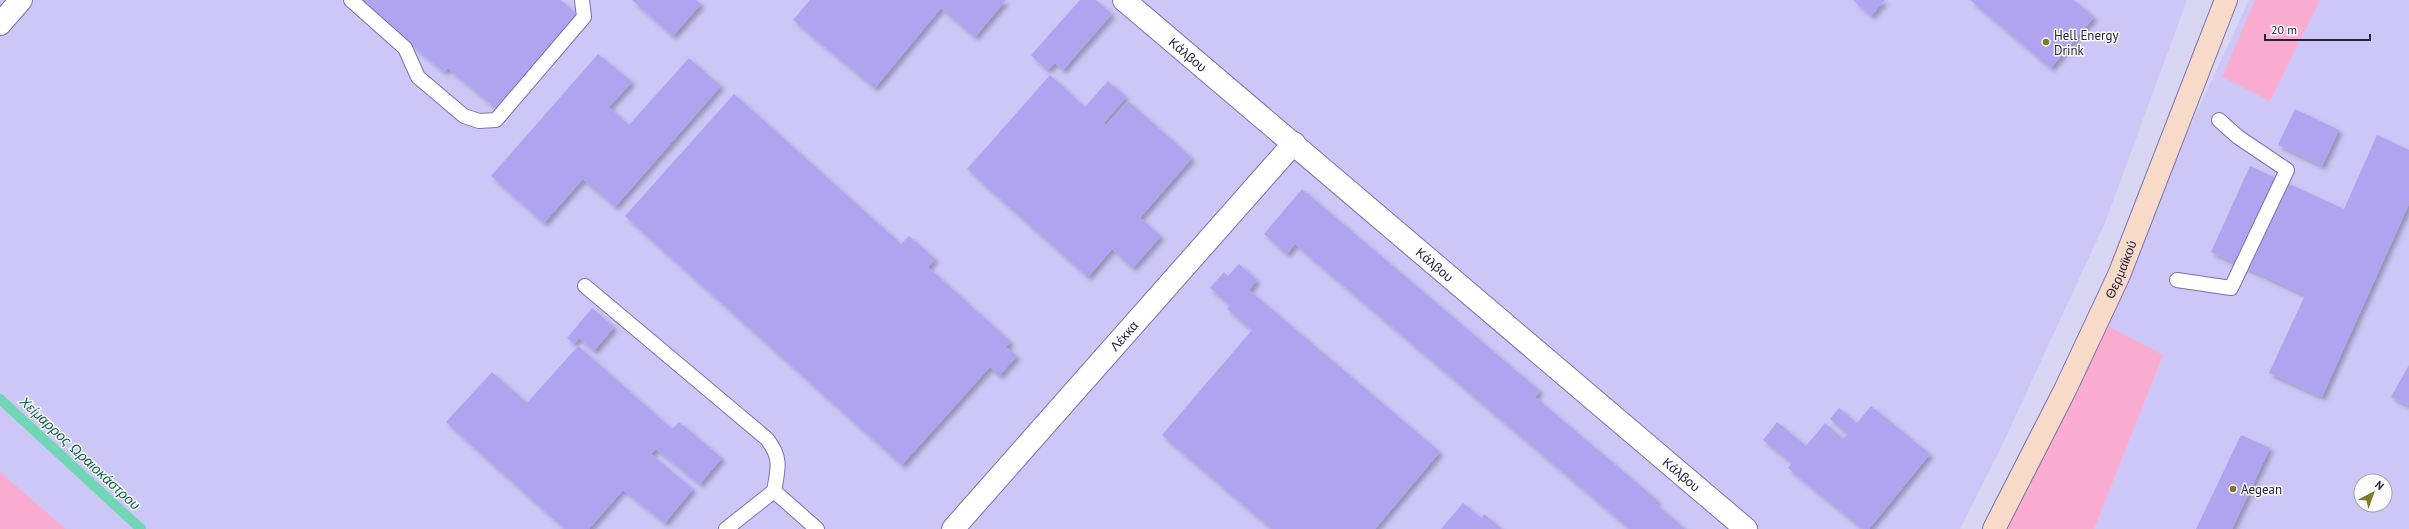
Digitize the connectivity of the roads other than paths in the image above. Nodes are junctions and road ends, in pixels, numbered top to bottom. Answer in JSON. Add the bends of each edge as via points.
{"nodes":[{"id":1,"x":21,"y":0,"type":"edge"},
{"id":2,"x":350,"y":0,"type":"edge"},
{"id":3,"x":582,"y":0,"type":"edge"},
{"id":4,"x":1124,"y":0,"type":"edge"},
{"id":5,"x":2226,"y":0,"type":"edge"},
{"id":6,"x":0,"y":24,"type":"edge"},
{"id":7,"x":2219,"y":120,"type":"dead end"},
{"id":8,"x":1294,"y":143,"type":"junction"},
{"id":9,"x":2177,"y":280,"type":"dead end"},
{"id":10,"x":585,"y":286,"type":"dead end"},
{"id":11,"x":774,"y":491,"type":"junction"},
{"id":12,"x":726,"y":529,"type":"edge"},
{"id":13,"x":817,"y":529,"type":"edge"},
{"id":14,"x":953,"y":529,"type":"edge"},
{"id":15,"x":1746,"y":529,"type":"edge"},
{"id":16,"x":1994,"y":529,"type":"edge"}],
"edges":[{"from":1,"to":6,"type":"street"},
{"from":2,"to":3,"type":"lane","via":[[405,48],[418,77],[464,116],[479,121],[496,120],[517,96],[584,17]]},
{"from":4,"to":8,"type":"street","name":"Κάλβου"},
{"from":5,"to":16,"type":"street","name":"Θερμαϊκού","via":[[2119,275],[2062,397]]},
{"from":7,"to":9,"type":"lane","via":[[2238,137],[2287,170],[2230,288]]},
{"from":8,"to":14,"type":"street","name":"Λέκκα"},
{"from":8,"to":15,"type":"street","name":"Κάλβου"},
{"from":10,"to":11,"type":"lane","via":[[767,439],[776,451],[779,468]]},
{"from":11,"to":12,"type":"lane"},
{"from":11,"to":13,"type":"lane"}]}
